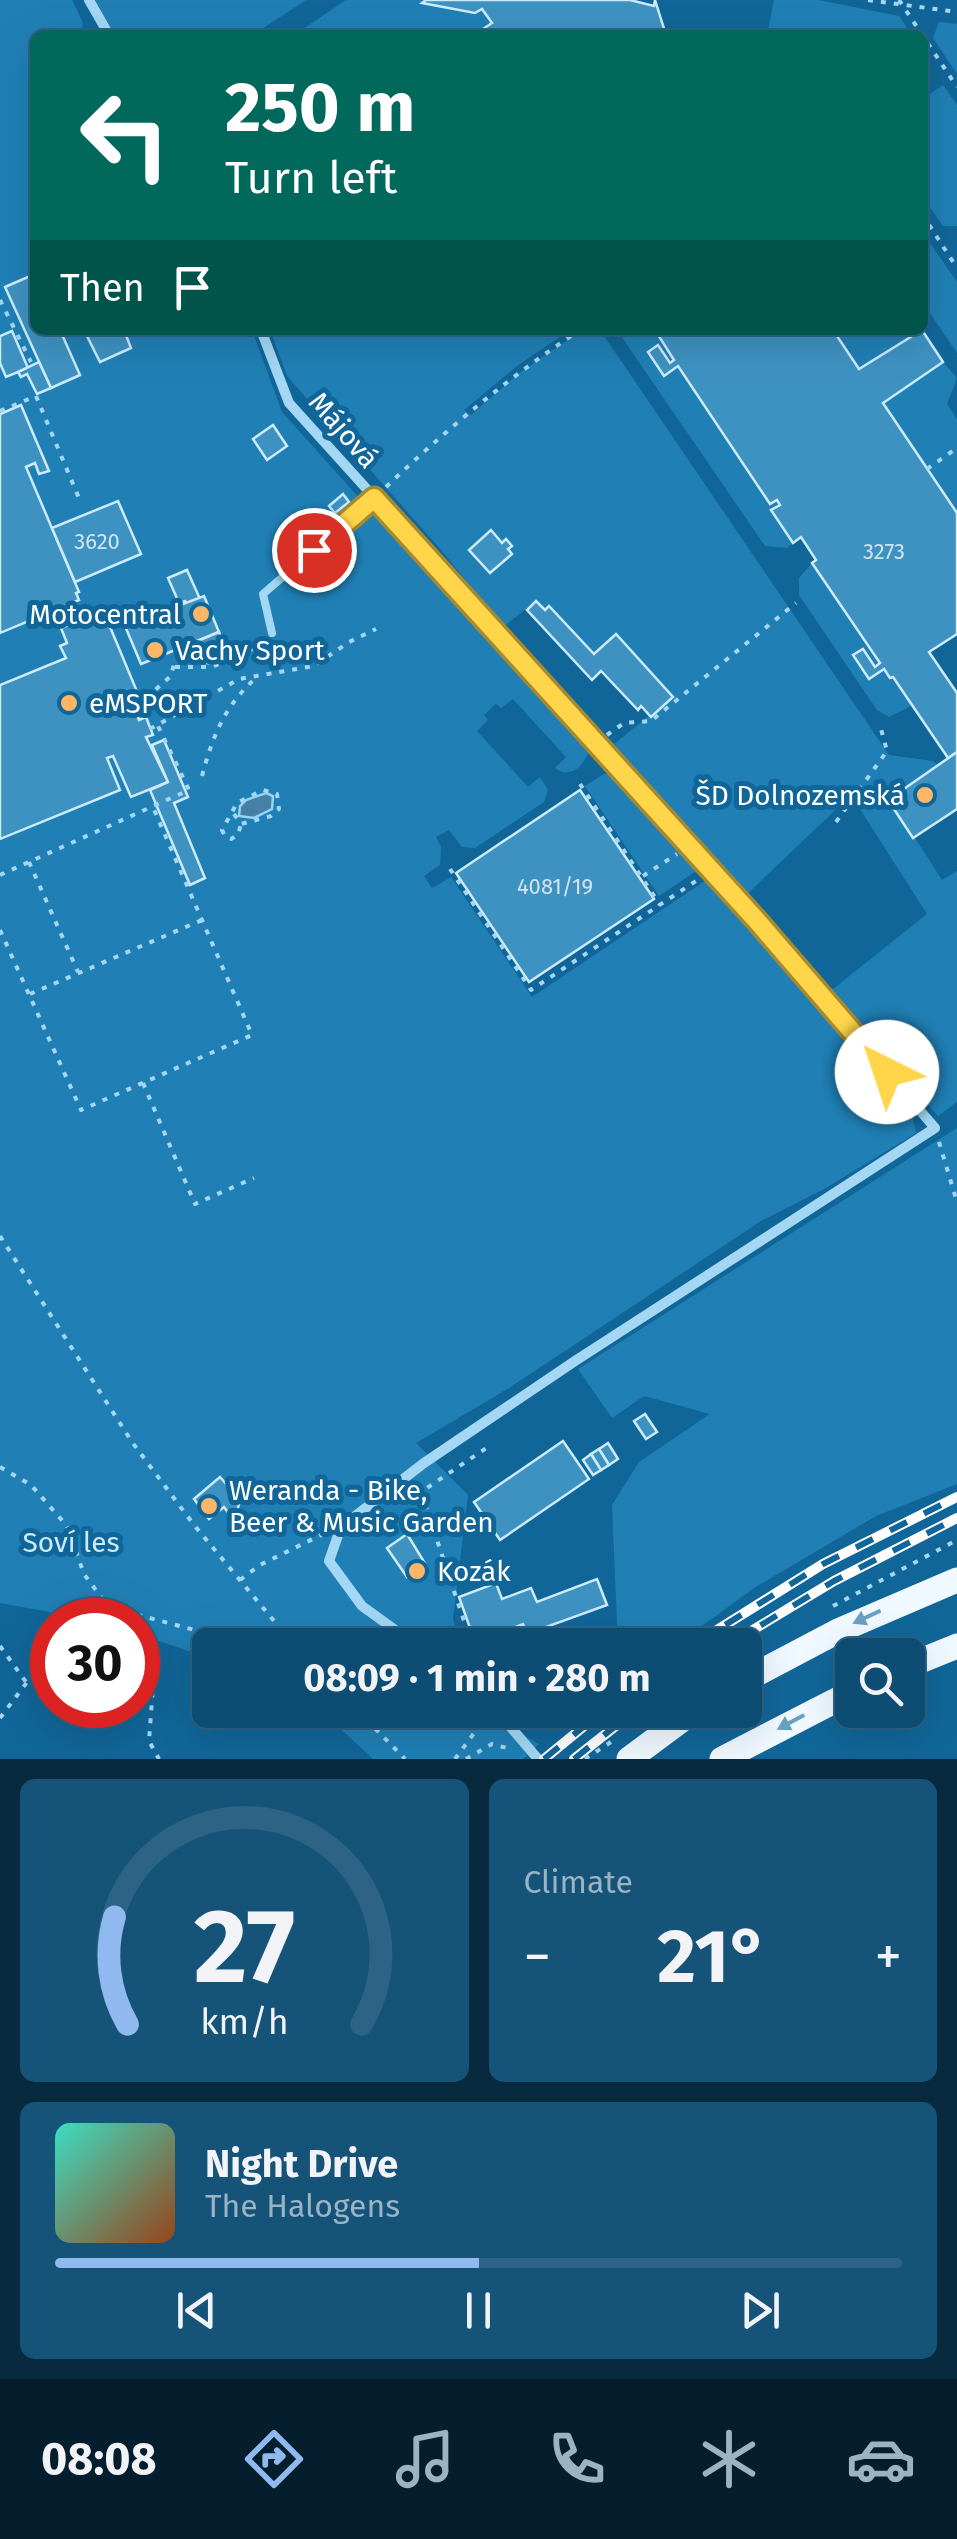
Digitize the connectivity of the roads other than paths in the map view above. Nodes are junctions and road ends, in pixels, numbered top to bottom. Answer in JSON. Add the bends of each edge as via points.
{"nodes":[{"id":1,"x":89,"y":0,"type":"edge"},
{"id":2,"x":105,"y":30,"type":"edge"},
{"id":3,"x":263,"y":335,"type":"edge"},
{"id":4,"x":374,"y":498,"type":"junction"},
{"id":5,"x":274,"y":636,"type":"road end"},
{"id":6,"x":957,"y":1580,"type":"edge"},
{"id":7,"x":392,"y":1628,"type":"edge"},
{"id":8,"x":957,"y":1646,"type":"edge"},
{"id":9,"x":925,"y":1659,"type":"edge"},
{"id":10,"x":762,"y":1671,"type":"edge"},
{"id":11,"x":835,"y":1701,"type":"edge"},
{"id":12,"x":510,"y":1728,"type":"edge"},
{"id":13,"x":671,"y":1728,"type":"edge"},
{"id":14,"x":538,"y":1759,"type":"edge"},
{"id":15,"x":629,"y":1759,"type":"edge"},
{"id":16,"x":722,"y":1759,"type":"edge"}],
"edges":[{"from":1,"to":2,"type":"street"},
{"from":3,"to":4,"type":"street","name":"Májová","via":[[289,403]]},
{"from":4,"to":5,"type":"lane","via":[[263,594]]},
{"from":4,"to":7,"type":"street","name":"Májová","via":[[712,870],[934,1128],[575,1361],[341,1526],[329,1560],[362,1606]]},
{"from":6,"to":10,"type":"main road","one_way":true},
{"from":8,"to":9,"type":"main road"},
{"from":11,"to":16,"type":"main road","one_way":true},
{"from":12,"to":14,"type":"street"},
{"from":13,"to":15,"type":"main road"}]}
